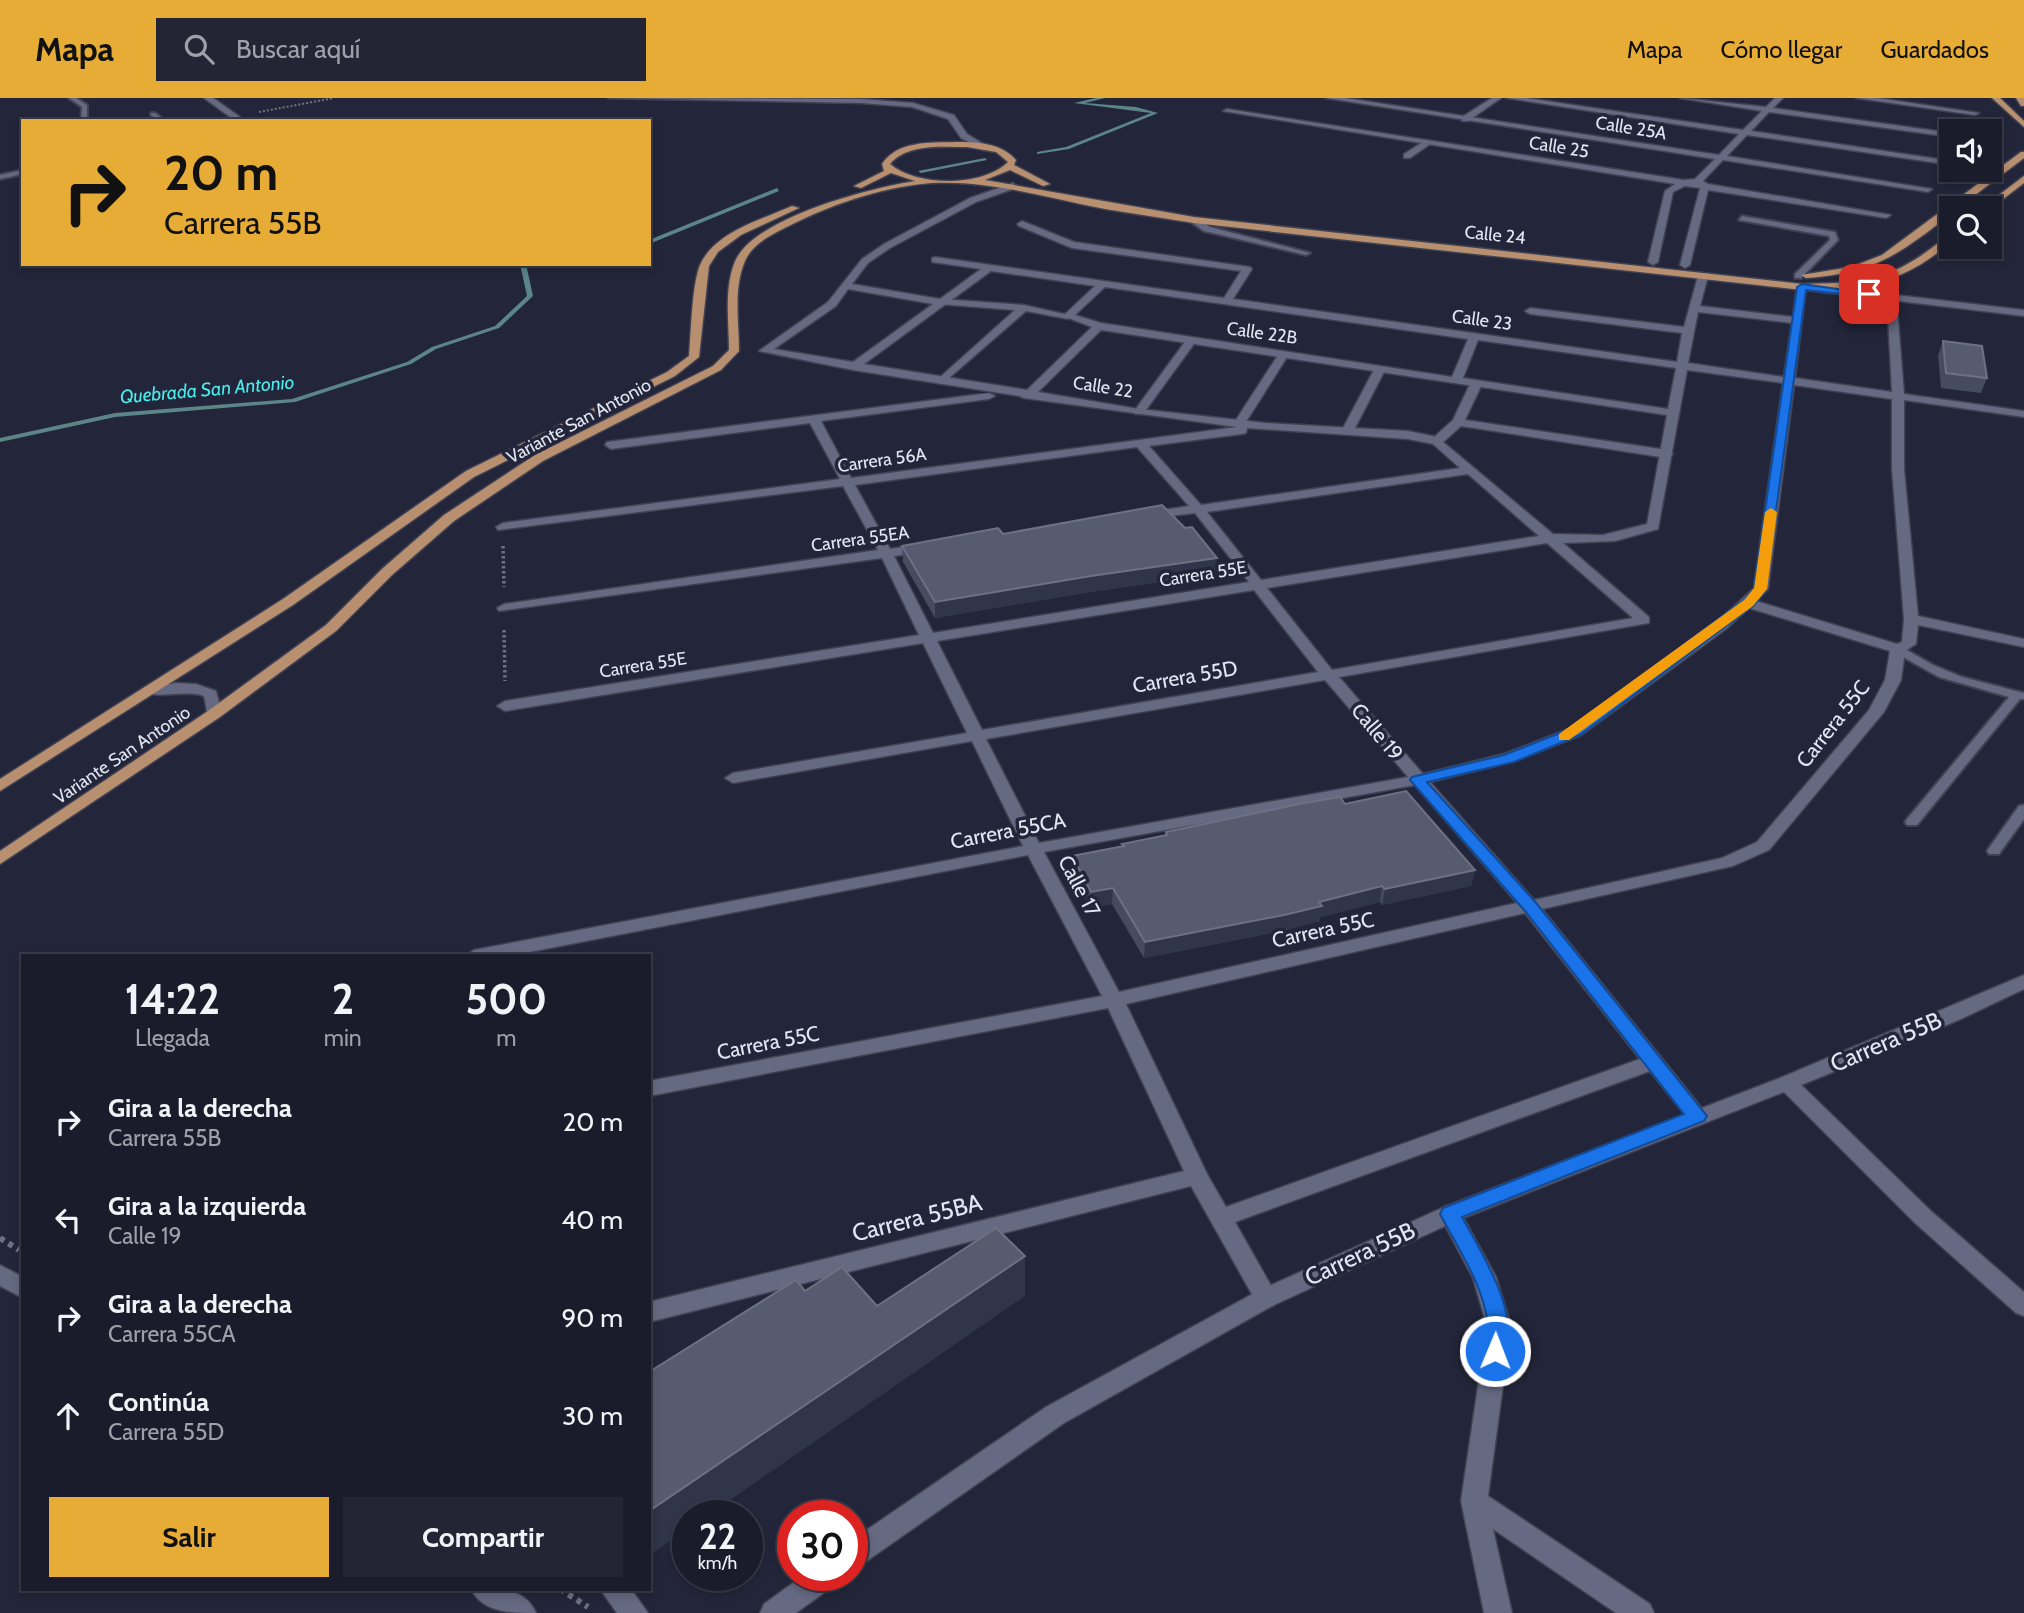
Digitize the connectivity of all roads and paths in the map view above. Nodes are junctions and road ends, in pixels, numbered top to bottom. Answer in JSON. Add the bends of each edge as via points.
{"nodes":[{"id":1,"x":72,"y":98,"type":"edge"},
{"id":2,"x":208,"y":98,"type":"edge"},
{"id":3,"x":334,"y":98,"type":"edge"},
{"id":4,"x":612,"y":98,"type":"edge"},
{"id":5,"x":623,"y":98,"type":"edge"},
{"id":6,"x":1330,"y":98,"type":"edge"},
{"id":7,"x":1497,"y":98,"type":"edge"},
{"id":8,"x":1511,"y":98,"type":"edge"},
{"id":9,"x":1685,"y":98,"type":"edge"},
{"id":10,"x":1779,"y":98,"type":"edge"},
{"id":11,"x":1860,"y":98,"type":"edge"},
{"id":12,"x":1996,"y":98,"type":"edge"},
{"id":13,"x":2020,"y":98,"type":"edge"},
{"id":14,"x":654,"y":99,"type":"edge"},
{"id":15,"x":2024,"y":104,"type":"edge"},
{"id":16,"x":1769,"y":110,"type":"junction"},
{"id":17,"x":1227,"y":111,"type":"dead end"},
{"id":18,"x":1975,"y":113,"type":"dead end"},
{"id":19,"x":153,"y":114,"type":"dead end"},
{"id":20,"x":236,"y":117,"type":"joint"},
{"id":21,"x":1465,"y":118,"type":"junction"},
{"id":22,"x":84,"y":119,"type":"edge"},
{"id":23,"x":160,"y":119,"type":"edge"},
{"id":24,"x":1456,"y":124,"type":"dead end"},
{"id":25,"x":957,"y":125,"type":"junction"},
{"id":26,"x":2024,"y":125,"type":"edge"},
{"id":27,"x":1747,"y":133,"type":"junction"},
{"id":28,"x":1939,"y":133,"type":"edge"},
{"id":29,"x":1438,"y":136,"type":"dead end"},
{"id":30,"x":1429,"y":142,"type":"junction"},
{"id":31,"x":937,"y":145,"type":"junction"},
{"id":32,"x":986,"y":148,"type":"junction"},
{"id":33,"x":2024,"y":155,"type":"edge"},
{"id":34,"x":1406,"y":156,"type":"dead end"},
{"id":35,"x":1724,"y":158,"type":"junction"},
{"id":36,"x":1939,"y":161,"type":"edge"},
{"id":37,"x":1011,"y":167,"type":"junction"},
{"id":38,"x":887,"y":168,"type":"junction"},
{"id":39,"x":21,"y":172,"type":"edge"},
{"id":40,"x":0,"y":177,"type":"edge"},
{"id":41,"x":2024,"y":179,"type":"edge"},
{"id":42,"x":931,"y":181,"type":"junction"},
{"id":43,"x":965,"y":181,"type":"junction"},
{"id":44,"x":1684,"y":183,"type":"junction"},
{"id":45,"x":1701,"y":183,"type":"junction"},
{"id":46,"x":1013,"y":186,"type":"junction"},
{"id":47,"x":1928,"y":189,"type":"dead end"},
{"id":48,"x":1969,"y":196,"type":"edge"},
{"id":49,"x":2002,"y":196,"type":"edge"},
{"id":50,"x":1886,"y":215,"type":"dead end"},
{"id":51,"x":1742,"y":218,"type":"dead end"},
{"id":52,"x":1939,"y":219,"type":"edge"},
{"id":53,"x":1194,"y":220,"type":"junction"},
{"id":54,"x":1022,"y":224,"type":"dead end"},
{"id":55,"x":1939,"y":247,"type":"edge"},
{"id":56,"x":1306,"y":253,"type":"dead end"},
{"id":57,"x":936,"y":260,"type":"dead end"},
{"id":58,"x":1653,"y":261,"type":"junction"},
{"id":59,"x":1685,"y":265,"type":"junction"},
{"id":60,"x":989,"y":268,"type":"junction"},
{"id":61,"x":1703,"y":276,"type":"junction"},
{"id":62,"x":1800,"y":281,"type":"junction"},
{"id":63,"x":1879,"y":282,"type":"junction"},
{"id":64,"x":1102,"y":284,"type":"junction"},
{"id":65,"x":846,"y":286,"type":"junction"},
{"id":66,"x":1892,"y":297,"type":"junction"},
{"id":67,"x":943,"y":302,"type":"junction"},
{"id":68,"x":1226,"y":302,"type":"junction"},
{"id":69,"x":1024,"y":308,"type":"junction"},
{"id":70,"x":1695,"y":308,"type":"junction"},
{"id":71,"x":1530,"y":311,"type":"dead end"},
{"id":72,"x":2024,"y":313,"type":"edge"},
{"id":73,"x":1068,"y":316,"type":"junction"},
{"id":74,"x":1798,"y":321,"type":"junction"},
{"id":75,"x":1099,"y":326,"type":"junction"},
{"id":76,"x":1688,"y":331,"type":"junction"},
{"id":77,"x":1474,"y":337,"type":"junction"},
{"id":78,"x":1191,"y":341,"type":"junction"},
{"id":79,"x":1284,"y":354,"type":"junction"},
{"id":80,"x":1682,"y":366,"type":"junction"},
{"id":81,"x":853,"y":367,"type":"junction"},
{"id":82,"x":1380,"y":368,"type":"junction"},
{"id":83,"x":1790,"y":380,"type":"junction"},
{"id":84,"x":1456,"y":381,"type":"junction"},
{"id":85,"x":942,"y":382,"type":"junction"},
{"id":86,"x":1476,"y":384,"type":"junction"},
{"id":87,"x":1030,"y":394,"type":"junction"},
{"id":88,"x":1898,"y":396,"type":"junction"},
{"id":89,"x":1139,"y":412,"type":"junction"},
{"id":90,"x":1674,"y":413,"type":"junction"},
{"id":91,"x":2024,"y":414,"type":"edge"},
{"id":92,"x":814,"y":420,"type":"junction"},
{"id":93,"x":1458,"y":422,"type":"junction"},
{"id":94,"x":1240,"y":423,"type":"junction"},
{"id":95,"x":1266,"y":427,"type":"junction"},
{"id":96,"x":1348,"y":430,"type":"junction"},
{"id":97,"x":1437,"y":441,"type":"junction"},
{"id":98,"x":1140,"y":443,"type":"junction"},
{"id":99,"x":611,"y":445,"type":"dead end"},
{"id":100,"x":1667,"y":454,"type":"junction"},
{"id":101,"x":1470,"y":470,"type":"junction"},
{"id":102,"x":848,"y":482,"type":"junction"},
{"id":103,"x":1198,"y":509,"type":"junction"},
{"id":104,"x":1130,"y":519,"type":"edge"},
{"id":105,"x":503,"y":527,"type":"dead end"},
{"id":106,"x":1552,"y":538,"type":"junction"},
{"id":107,"x":940,"y":545,"type":"edge"},
{"id":108,"x":886,"y":553,"type":"junction"},
{"id":109,"x":1256,"y":585,"type":"junction"},
{"id":110,"x":1748,"y":603,"type":"junction"},
{"id":111,"x":504,"y":608,"type":"dead end"},
{"id":112,"x":1912,"y":620,"type":"junction"},
{"id":113,"x":929,"y":638,"type":"junction"},
{"id":114,"x":2024,"y":643,"type":"edge"},
{"id":115,"x":1898,"y":649,"type":"junction"},
{"id":116,"x":1327,"y":673,"type":"junction"},
{"id":117,"x":153,"y":691,"type":"junction"},
{"id":118,"x":2021,"y":696,"type":"edge"},
{"id":119,"x":505,"y":706,"type":"dead end"},
{"id":120,"x":215,"y":714,"type":"junction"},
{"id":121,"x":975,"y":735,"type":"junction"},
{"id":122,"x":733,"y":778,"type":"dead end"},
{"id":123,"x":1417,"y":780,"type":"junction"},
{"id":124,"x":0,"y":786,"type":"edge"},
{"id":125,"x":2024,"y":809,"type":"edge"},
{"id":126,"x":1912,"y":822,"type":"dead end"},
{"id":127,"x":1032,"y":849,"type":"junction"},
{"id":128,"x":1994,"y":850,"type":"dead end"},
{"id":129,"x":0,"y":859,"type":"edge"},
{"id":130,"x":1531,"y":908,"type":"junction"},
{"id":131,"x":484,"y":954,"type":"edge"},
{"id":132,"x":2024,"y":981,"type":"edge"},
{"id":133,"x":1114,"y":1000,"type":"junction"},
{"id":134,"x":1653,"y":1062,"type":"junction"},
{"id":135,"x":1787,"y":1083,"type":"junction"},
{"id":136,"x":651,"y":1089,"type":"edge"},
{"id":137,"x":1697,"y":1116,"type":"junction"},
{"id":138,"x":1197,"y":1175,"type":"junction"},
{"id":139,"x":1450,"y":1214,"type":"junction"},
{"id":140,"x":1221,"y":1218,"type":"junction"},
{"id":141,"x":0,"y":1238,"type":"edge"},
{"id":142,"x":21,"y":1251,"type":"edge"},
{"id":143,"x":0,"y":1274,"type":"edge"},
{"id":144,"x":21,"y":1288,"type":"edge"},
{"id":145,"x":1266,"y":1298,"type":"junction"},
{"id":146,"x":2024,"y":1306,"type":"edge"},
{"id":147,"x":651,"y":1312,"type":"edge"},
{"id":148,"x":1474,"y":1502,"type":"junction"},
{"id":149,"x":868,"y":1545,"type":"edge"},
{"id":150,"x":488,"y":1591,"type":"edge"},
{"id":151,"x":563,"y":1591,"type":"edge"},
{"id":152,"x":616,"y":1591,"type":"edge"},
{"id":153,"x":804,"y":1591,"type":"edge"},
{"id":154,"x":522,"y":1613,"type":"edge"},
{"id":155,"x":598,"y":1613,"type":"edge"},
{"id":156,"x":634,"y":1613,"type":"edge"},
{"id":157,"x":774,"y":1613,"type":"edge"},
{"id":158,"x":1499,"y":1613,"type":"edge"},
{"id":159,"x":1640,"y":1613,"type":"edge"}],
"edges":[{"from":1,"to":22,"type":"lane","via":[[85,106]]},
{"from":2,"to":20,"type":"street"},
{"from":3,"to":20,"type":"path"},
{"from":4,"to":5,"type":"street"},
{"from":5,"to":14,"type":"street"},
{"from":6,"to":21,"type":"street","name":"Calle 25A"},
{"from":7,"to":21,"type":"street"},
{"from":8,"to":27,"type":"street"},
{"from":9,"to":16,"type":"street"},
{"from":10,"to":16,"type":"street"},
{"from":11,"to":18,"type":"street"},
{"from":12,"to":26,"type":"main road"},
{"from":13,"to":15,"type":"main road"},
{"from":14,"to":25,"type":"street","via":[[879,102],[940,112]]},
{"from":16,"to":27,"type":"street"},
{"from":16,"to":28,"type":"street"},
{"from":17,"to":30,"type":"street","name":"Calle 25"},
{"from":19,"to":23,"type":"lane"},
{"from":21,"to":24,"type":"street"},
{"from":21,"to":35,"type":"street","name":"Calle 25A"},
{"from":25,"to":31,"type":"street","via":[[950,138]]},
{"from":25,"to":32,"type":"street","via":[[964,136]]},
{"from":27,"to":35,"type":"street"},
{"from":27,"to":36,"type":"street"},
{"from":29,"to":30,"type":"street"},
{"from":30,"to":34,"type":"street"},
{"from":30,"to":44,"type":"street","name":"Calle 25"},
{"from":31,"to":32,"type":"main road","name":"Variante San Antonio"},
{"from":31,"to":38,"type":"main road","name":"Variante San Antonio","via":[[896,153],[887,160]]},
{"from":32,"to":37,"type":"main road","via":[[1006,154],[1013,162]]},
{"from":33,"to":48,"type":"main road"},
{"from":35,"to":45,"type":"street"},
{"from":35,"to":47,"type":"street","name":"Calle 25A"},
{"from":37,"to":43,"type":"main road","name":"Variante San Antonio"},
{"from":37,"to":58,"type":"main road","name":"Calle 24","via":[[1047,185],[1151,205]]},
{"from":38,"to":42,"type":"main road","name":"Variante San Antonio"},
{"from":38,"to":117,"type":"main road","name":"Variante San Antonio","via":[[888,173],[876,180],[766,219],[714,250],[704,266],[694,357],[671,374],[470,474]]},
{"from":39,"to":40,"type":"lane"},
{"from":41,"to":49,"type":"main road"},
{"from":42,"to":43,"type":"main road","name":"Variante San Antonio"},
{"from":42,"to":120,"type":"main road","name":"Variante San Antonio","via":[[865,195],[786,223],[760,240],[742,256],[735,279],[734,351],[730,358],[694,381],[539,458],[449,518],[331,628]]},
{"from":43,"to":46,"type":"main road","name":"Calle 24"},
{"from":44,"to":45,"type":"street"},
{"from":44,"to":58,"type":"street","via":[[1669,191]]},
{"from":45,"to":50,"type":"street"},
{"from":45,"to":59,"type":"street"},
{"from":46,"to":53,"type":"main road","name":"Calle 24"},
{"from":46,"to":65,"type":"street","via":[[972,200],[887,246],[865,261]]},
{"from":51,"to":62,"type":"lane","via":[[1832,234],[1834,240]]},
{"from":52,"to":62,"type":"main road","via":[[1891,257],[1869,268]]},
{"from":53,"to":56,"type":"lane","via":[[1207,229]]},
{"from":53,"to":61,"type":"main road","name":"Calle 24"},
{"from":54,"to":68,"type":"street","via":[[1072,245],[1247,269]]},
{"from":55,"to":63,"type":"main road","via":[[1910,271]]},
{"from":57,"to":60,"type":"street","name":"Calle 23"},
{"from":58,"to":59,"type":"main road","name":"Calle 24"},
{"from":59,"to":62,"type":"main road","name":"Calle 24"},
{"from":60,"to":64,"type":"street","name":"Calle 23"},
{"from":60,"to":67,"type":"street"},
{"from":61,"to":62,"type":"main road","name":"Calle 24"},
{"from":61,"to":70,"type":"street","name":"Carrera 55E"},
{"from":62,"to":63,"type":"main road"},
{"from":62,"to":66,"type":"street","name":"Calle 24"},
{"from":62,"to":74,"type":"street"},
{"from":63,"to":66,"type":"street"},
{"from":64,"to":68,"type":"street","name":"Calle 23"},
{"from":64,"to":73,"type":"street"},
{"from":65,"to":67,"type":"street","name":"Calle 22B"},
{"from":65,"to":81,"type":"street","name":"Calle 22","via":[[832,304],[764,351]]},
{"from":66,"to":72,"type":"street","name":"Calle 24"},
{"from":66,"to":88,"type":"street","name":"Carrera 55C"},
{"from":67,"to":69,"type":"street","name":"Calle 22B"},
{"from":67,"to":81,"type":"street"},
{"from":68,"to":77,"type":"street","name":"Calle 23"},
{"from":69,"to":73,"type":"street","name":"Calle 22B"},
{"from":69,"to":85,"type":"street"},
{"from":70,"to":74,"type":"street"},
{"from":70,"to":76,"type":"street","name":"Carrera 55E"},
{"from":71,"to":76,"type":"street"},
{"from":73,"to":75,"type":"street","name":"Calle 22B"},
{"from":74,"to":83,"type":"street"},
{"from":75,"to":78,"type":"street","name":"Calle 22B"},
{"from":75,"to":87,"type":"street"},
{"from":76,"to":80,"type":"street","name":"Carrera 55E"},
{"from":77,"to":80,"type":"street","name":"Calle 23"},
{"from":77,"to":84,"type":"street"},
{"from":78,"to":79,"type":"street","name":"Calle 22B"},
{"from":78,"to":89,"type":"street"},
{"from":79,"to":82,"type":"street","name":"Calle 22B"},
{"from":79,"to":94,"type":"street"},
{"from":80,"to":83,"type":"street","name":"Calle 23"},
{"from":80,"to":90,"type":"street","name":"Carrera 55E"},
{"from":81,"to":85,"type":"street","name":"Calle 22"},
{"from":82,"to":84,"type":"street","name":"Calle 22B"},
{"from":82,"to":96,"type":"street"},
{"from":83,"to":88,"type":"street","name":"Calle 23"},
{"from":83,"to":110,"type":"street","via":[[1761,589]]},
{"from":84,"to":86,"type":"street","name":"Calle 22B"},
{"from":85,"to":87,"type":"street","name":"Calle 22"},
{"from":86,"to":90,"type":"street","name":"Calle 22B"},
{"from":86,"to":93,"type":"street"},
{"from":87,"to":89,"type":"street","name":"Calle 22"},
{"from":87,"to":92,"type":"street","via":[[971,397]]},
{"from":88,"to":91,"type":"street","name":"Calle 23"},
{"from":88,"to":112,"type":"street","name":"Carrera 55C","via":[[1898,469]]},
{"from":89,"to":94,"type":"street","name":"Calle 22"},
{"from":90,"to":100,"type":"street","name":"Carrera 55E"},
{"from":92,"to":99,"type":"street"},
{"from":92,"to":102,"type":"street","name":"Calle 17"},
{"from":93,"to":97,"type":"street"},
{"from":93,"to":100,"type":"street"},
{"from":94,"to":95,"type":"street","name":"Calle 22"},
{"from":95,"to":96,"type":"street","name":"Calle 22"},
{"from":95,"to":98,"type":"street","name":"Carrera 56A"},
{"from":96,"to":97,"type":"street","name":"Calle 22"},
{"from":97,"to":101,"type":"street"},
{"from":98,"to":102,"type":"street","name":"Carrera 56A"},
{"from":98,"to":103,"type":"street","name":"Calle 19"},
{"from":100,"to":106,"type":"street","name":"Carrera 55E","via":[[1653,526],[1621,538]]},
{"from":101,"to":103,"type":"street"},
{"from":101,"to":106,"type":"street"},
{"from":102,"to":105,"type":"street","name":"Carrera 56A"},
{"from":102,"to":108,"type":"street","name":"Calle 17"},
{"from":103,"to":104,"type":"street"},
{"from":103,"to":109,"type":"street","name":"Calle 19"},
{"from":106,"to":109,"type":"street","name":"Carrera 55E"},
{"from":106,"to":116,"type":"street","name":"Carrera 55D","via":[[1644,620]]},
{"from":107,"to":108,"type":"street","name":"Carrera 55EA"},
{"from":108,"to":111,"type":"street","name":"Carrera 55EA"},
{"from":108,"to":113,"type":"street","name":"Calle 17"},
{"from":109,"to":113,"type":"street","name":"Carrera 55E"},
{"from":109,"to":116,"type":"street","name":"Calle 19"},
{"from":110,"to":115,"type":"street"},
{"from":110,"to":123,"type":"street","name":"Carrera 55CA","via":[[1575,732],[1509,758]]},
{"from":112,"to":114,"type":"street"},
{"from":112,"to":115,"type":"street","name":"Carrera 55C","via":[[1909,644]]},
{"from":113,"to":119,"type":"street","name":"Carrera 55E"},
{"from":113,"to":121,"type":"street","name":"Calle 17"},
{"from":115,"to":118,"type":"lane","via":[[1952,680]]},
{"from":115,"to":130,"type":"street","name":"Carrera 55C","via":[[1894,680],[1876,712],[1763,846],[1727,862]]},
{"from":116,"to":121,"type":"street","name":"Carrera 55D"},
{"from":116,"to":123,"type":"street","name":"Calle 19"},
{"from":117,"to":120,"type":"street","via":[[199,688],[211,694]]},
{"from":117,"to":124,"type":"main road","name":"Variante San Antonio"},
{"from":118,"to":126,"type":"lane"},
{"from":120,"to":129,"type":"main road","name":"Variante San Antonio"},
{"from":121,"to":122,"type":"street","name":"Carrera 55D"},
{"from":121,"to":127,"type":"street","name":"Calle 17"},
{"from":123,"to":127,"type":"street","name":"Carrera 55CA"},
{"from":123,"to":130,"type":"street","name":"Calle 19"},
{"from":125,"to":128,"type":"lane"},
{"from":127,"to":131,"type":"street","name":"Carrera 55CA"},
{"from":127,"to":133,"type":"street","name":"Calle 17"},
{"from":130,"to":133,"type":"street","name":"Carrera 55C"},
{"from":130,"to":134,"type":"street","name":"Calle 19"},
{"from":132,"to":135,"type":"street","name":"Carrera 55B"},
{"from":133,"to":136,"type":"street","name":"Carrera 55C"},
{"from":133,"to":138,"type":"street","name":"Calle 17"},
{"from":134,"to":137,"type":"street","name":"Calle 19"},
{"from":134,"to":140,"type":"street"},
{"from":135,"to":137,"type":"street","name":"Carrera 55B"},
{"from":135,"to":146,"type":"street","via":[[1923,1217]]},
{"from":137,"to":139,"type":"street","name":"Carrera 55B"},
{"from":138,"to":140,"type":"street","name":"Calle 17"},
{"from":138,"to":147,"type":"street","name":"Carrera 55BA"},
{"from":139,"to":145,"type":"street","name":"Carrera 55B"},
{"from":139,"to":148,"type":"street","via":[[1484,1277],[1499,1326]]},
{"from":140,"to":145,"type":"street","name":"Calle 17"},
{"from":141,"to":142,"type":"path"},
{"from":143,"to":144,"type":"street"},
{"from":145,"to":149,"type":"street","name":"Carrera 55B","via":[[1055,1415]]},
{"from":148,"to":158,"type":"street"},
{"from":148,"to":159,"type":"street"},
{"from":150,"to":154,"type":"street"},
{"from":151,"to":155,"type":"path"},
{"from":152,"to":156,"type":"street"},
{"from":153,"to":157,"type":"street"}]}
